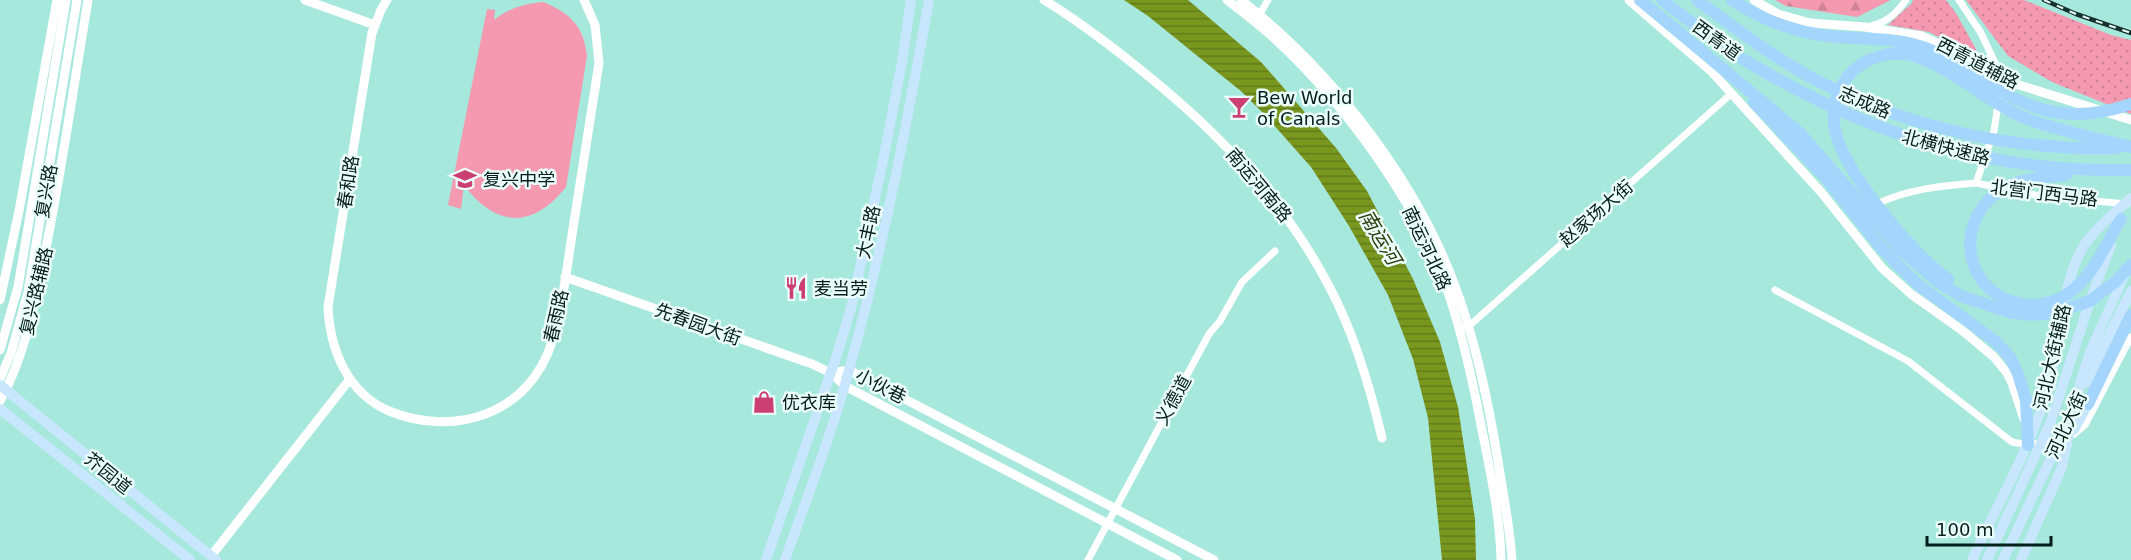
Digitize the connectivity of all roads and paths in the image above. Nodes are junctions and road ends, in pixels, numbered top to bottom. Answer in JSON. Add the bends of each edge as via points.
{"nodes":[{"id":1,"x":57,"y":0,"type":"edge"},
{"id":2,"x":66,"y":0,"type":"edge"},
{"id":3,"x":77,"y":0,"type":"edge"},
{"id":4,"x":88,"y":0,"type":"edge"},
{"id":5,"x":305,"y":0,"type":"edge"},
{"id":6,"x":387,"y":0,"type":"edge"},
{"id":7,"x":584,"y":0,"type":"edge"},
{"id":8,"x":911,"y":0,"type":"edge"},
{"id":9,"x":929,"y":0,"type":"edge"},
{"id":10,"x":1044,"y":0,"type":"edge"},
{"id":11,"x":1227,"y":0,"type":"edge"},
{"id":12,"x":1241,"y":0,"type":"edge"},
{"id":13,"x":1269,"y":0,"type":"edge"},
{"id":14,"x":1629,"y":0,"type":"edge"},
{"id":15,"x":1640,"y":0,"type":"edge"},
{"id":16,"x":1662,"y":0,"type":"edge"},
{"id":17,"x":1697,"y":0,"type":"edge"},
{"id":18,"x":1732,"y":0,"type":"edge"},
{"id":19,"x":1754,"y":0,"type":"edge"},
{"id":20,"x":1906,"y":0,"type":"edge"},
{"id":21,"x":1959,"y":0,"type":"edge"},
{"id":22,"x":1257,"y":18,"type":"junction"},
{"id":23,"x":375,"y":25,"type":"junction"},
{"id":24,"x":1865,"y":27,"type":"junction"},
{"id":25,"x":1783,"y":60,"type":"joint"},
{"id":26,"x":1729,"y":75,"type":"junction"},
{"id":27,"x":1774,"y":77,"type":"joint"},
{"id":28,"x":2002,"y":78,"type":"junction"},
{"id":29,"x":1731,"y":94,"type":"junction"},
{"id":30,"x":2131,"y":104,"type":"edge"},
{"id":31,"x":2131,"y":120,"type":"edge"},
{"id":32,"x":2131,"y":147,"type":"edge"},
{"id":33,"x":884,"y":156,"type":"junction"},
{"id":34,"x":900,"y":160,"type":"junction"},
{"id":35,"x":40,"y":163,"type":"junction"},
{"id":36,"x":2131,"y":170,"type":"edge"},
{"id":37,"x":2106,"y":171,"type":"junction"},
{"id":38,"x":1976,"y":183,"type":"junction"},
{"id":39,"x":2130,"y":201,"type":"edge"},
{"id":40,"x":19,"y":211,"type":"junction"},
{"id":41,"x":2121,"y":219,"type":"junction"},
{"id":42,"x":1843,"y":221,"type":"junction"},
{"id":43,"x":1275,"y":251,"type":"dead end"},
{"id":44,"x":2131,"y":264,"type":"edge"},
{"id":45,"x":565,"y":277,"type":"junction"},
{"id":46,"x":1775,"y":290,"type":"dead end"},
{"id":47,"x":2131,"y":291,"type":"edge"},
{"id":48,"x":0,"y":300,"type":"edge"},
{"id":49,"x":2090,"y":301,"type":"junction"},
{"id":50,"x":1995,"y":309,"type":"junction"},
{"id":51,"x":2131,"y":315,"type":"edge"},
{"id":52,"x":1464,"y":327,"type":"junction"},
{"id":53,"x":2131,"y":337,"type":"edge"},
{"id":54,"x":0,"y":350,"type":"edge"},
{"id":55,"x":849,"y":370,"type":"junction"},
{"id":56,"x":831,"y":374,"type":"junction"},
{"id":57,"x":0,"y":379,"type":"edge"},
{"id":58,"x":350,"y":379,"type":"junction"},
{"id":59,"x":845,"y":386,"type":"junction"},
{"id":60,"x":3,"y":387,"type":"edge"},
{"id":61,"x":0,"y":401,"type":"edge"},
{"id":62,"x":2088,"y":404,"type":"joint"},
{"id":63,"x":0,"y":409,"type":"edge"},
{"id":64,"x":2026,"y":429,"type":"junction"},
{"id":65,"x":1382,"y":438,"type":"dead end"},
{"id":66,"x":2069,"y":438,"type":"junction"},
{"id":67,"x":2028,"y":444,"type":"junction"},
{"id":68,"x":1114,"y":508,"type":"junction"},
{"id":69,"x":1107,"y":523,"type":"junction"},
{"id":70,"x":214,"y":558,"type":"edge"},
{"id":71,"x":190,"y":560,"type":"edge"},
{"id":72,"x":766,"y":560,"type":"edge"},
{"id":73,"x":785,"y":560,"type":"edge"},
{"id":74,"x":1088,"y":560,"type":"edge"},
{"id":75,"x":1177,"y":560,"type":"edge"},
{"id":76,"x":1214,"y":560,"type":"edge"},
{"id":77,"x":1501,"y":560,"type":"edge"},
{"id":78,"x":1512,"y":560,"type":"edge"},
{"id":79,"x":1972,"y":560,"type":"edge"},
{"id":80,"x":1987,"y":560,"type":"edge"},
{"id":81,"x":2003,"y":560,"type":"edge"},
{"id":82,"x":2022,"y":560,"type":"edge"}],
"edges":[{"from":1,"to":40,"type":"street","name":"复兴路辅路"},
{"from":2,"to":35,"type":"street","name":"复兴路"},
{"from":3,"to":57,"type":"street","name":"复兴路","via":[[28,292]]},
{"from":4,"to":60,"type":"street","name":"复兴路辅路","via":[[39,284],[21,354]]},
{"from":5,"to":23,"type":"street"},
{"from":6,"to":23,"type":"street","name":"春和路"},
{"from":7,"to":45,"type":"street","name":"春雨路","via":[[595,25],[599,63]]},
{"from":8,"to":33,"type":"main road","name":"大丰路"},
{"from":9,"to":34,"type":"main road","name":"大丰路"},
{"from":10,"to":65,"type":"street","name":"南运河南路","via":[[1114,48],[1178,101],[1264,187],[1331,288],[1355,343]]},
{"from":11,"to":22,"type":"street","name":"南运河北路"},
{"from":12,"to":22,"type":"street","name":"南运河北路"},
{"from":13,"to":22,"type":"street"},
{"from":14,"to":29,"type":"street","via":[[1711,70]]},
{"from":15,"to":26,"type":"highway"},
{"from":16,"to":27,"type":"highway","name":"西青道"},
{"from":17,"to":25,"type":"highway","name":"西青道"},
{"from":18,"to":30,"type":"highway","via":[[1789,29],[1901,42],[1930,50],[2011,98],[2043,110],[2082,115]]},
{"from":19,"to":24,"type":"street","name":"西青道辅路","via":[[1779,14],[1810,23]]},
{"from":20,"to":24,"type":"street","via":[[1888,20]]},
{"from":21,"to":28,"type":"street","via":[[1981,33]]},
{"from":22,"to":52,"type":"street","name":"南运河北路","via":[[1312,77],[1388,172],[1416,219]]},
{"from":23,"to":58,"type":"street","name":"春和路","via":[[328,307],[329,328]]},
{"from":24,"to":28,"type":"street","name":"西青道辅路","via":[[1922,36]]},
{"from":25,"to":32,"type":"highway","name":"志成路","via":[[1870,105],[1938,127],[2070,149]]},
{"from":26,"to":50,"type":"highway","via":[[1800,133],[1911,260],[1950,289]]},
{"from":26,"to":64,"type":"highway","via":[[1825,177],[1894,262],[2004,351],[2022,385]]},
{"from":27,"to":37,"type":"highway","name":"北横快速路","via":[[1844,114],[1913,140],[2024,165]]},
{"from":28,"to":31,"type":"street","name":"西青道辅路"},
{"from":28,"to":38,"type":"street","name":"北营门西马路","via":[[1994,131]]},
{"from":29,"to":42,"type":"street"},
{"from":29,"to":52,"type":"street","name":"赵家场大街"},
{"from":32,"to":50,"type":"highway","via":[[2023,117],[1913,56],[1886,54],[1861,64],[1849,75],[1836,96],[1833,116],[1836,136],[1854,172],[1904,237],[1940,274]]},
{"from":33,"to":34,"type":"main road"},
{"from":33,"to":56,"type":"main road","name":"大丰路","via":[[863,258]]},
{"from":34,"to":55,"type":"main road","name":"大丰路"},
{"from":35,"to":40,"type":"street"},
{"from":35,"to":54,"type":"street","name":"复兴路","via":[[18,287]]},
{"from":36,"to":37,"type":"highway","name":"北横快速路"},
{"from":37,"to":41,"type":"highway","via":[[2033,179],[1997,193],[1983,206],[1973,225],[1973,264],[1982,282],[1997,296],[2026,305],[2052,302],[2070,293],[2087,274]]},
{"from":38,"to":39,"type":"street","name":"北营门西马路","via":[[2040,196]]},
{"from":38,"to":42,"type":"street","via":[[1893,196]]},
{"from":39,"to":41,"type":"main road","name":"河北大街"},
{"from":39,"to":67,"type":"main road","name":"河北大街辅路","via":[[2092,235],[2075,265],[2052,375]]},
{"from":40,"to":48,"type":"street","name":"复兴路辅路"},
{"from":41,"to":49,"type":"main road","name":"河北大街"},
{"from":42,"to":64,"type":"street","via":[[1904,288],[1994,357],[2012,383]]},
{"from":43,"to":68,"type":"street","name":"义德道","via":[[1242,282],[1209,334]]},
{"from":44,"to":49,"type":"highway"},
{"from":44,"to":66,"type":"main road","name":"河北大街辅路","via":[[2090,352]]},
{"from":45,"to":56,"type":"street","name":"先春园大街"},
{"from":45,"to":58,"type":"street","name":"春雨路","via":[[552,342],[542,363],[529,382],[496,410],[458,422],[402,416],[366,397]]},
{"from":46,"to":67,"type":"street","via":[[1908,361],[2012,442]]},
{"from":47,"to":81,"type":"main road","name":"河北大街"},
{"from":49,"to":50,"type":"highway","via":[[2046,314]]},
{"from":49,"to":80,"type":"main road","name":"河北大街","via":[[2051,421]]},
{"from":51,"to":62,"type":"highway"},
{"from":52,"to":77,"type":"street","name":"南运河北路","via":[[1493,487]]},
{"from":52,"to":78,"type":"street","name":"南运河北路","via":[[1488,398]]},
{"from":53,"to":66,"type":"street","via":[[2085,425]]},
{"from":55,"to":56,"type":"street","name":"小伙巷"},
{"from":55,"to":59,"type":"main road","name":"大丰路"},
{"from":55,"to":68,"type":"street","name":"小伙巷"},
{"from":56,"to":59,"type":"street","name":"小伙巷"},
{"from":56,"to":72,"type":"main road","name":"大丰路"},
{"from":58,"to":70,"type":"street"},
{"from":59,"to":69,"type":"street","name":"小伙巷"},
{"from":59,"to":73,"type":"main road","name":"大丰路"},
{"from":60,"to":61,"type":"street","name":"复兴路辅路"},
{"from":60,"to":70,"type":"main road","name":"芥园道"},
{"from":62,"to":66,"type":"main road"},
{"from":63,"to":71,"type":"main road","name":"芥园道"},
{"from":64,"to":67,"type":"highway"},
{"from":66,"to":67,"type":"street"},
{"from":66,"to":82,"type":"main road","name":"河北大街辅路","via":[[2062,467]]},
{"from":67,"to":79,"type":"main road","name":"河北大街辅路"},
{"from":68,"to":69,"type":"street","name":"义德道"},
{"from":68,"to":76,"type":"street","name":"小伙巷"},
{"from":69,"to":74,"type":"street","name":"义德道"},
{"from":69,"to":75,"type":"street","name":"小伙巷"}]}
